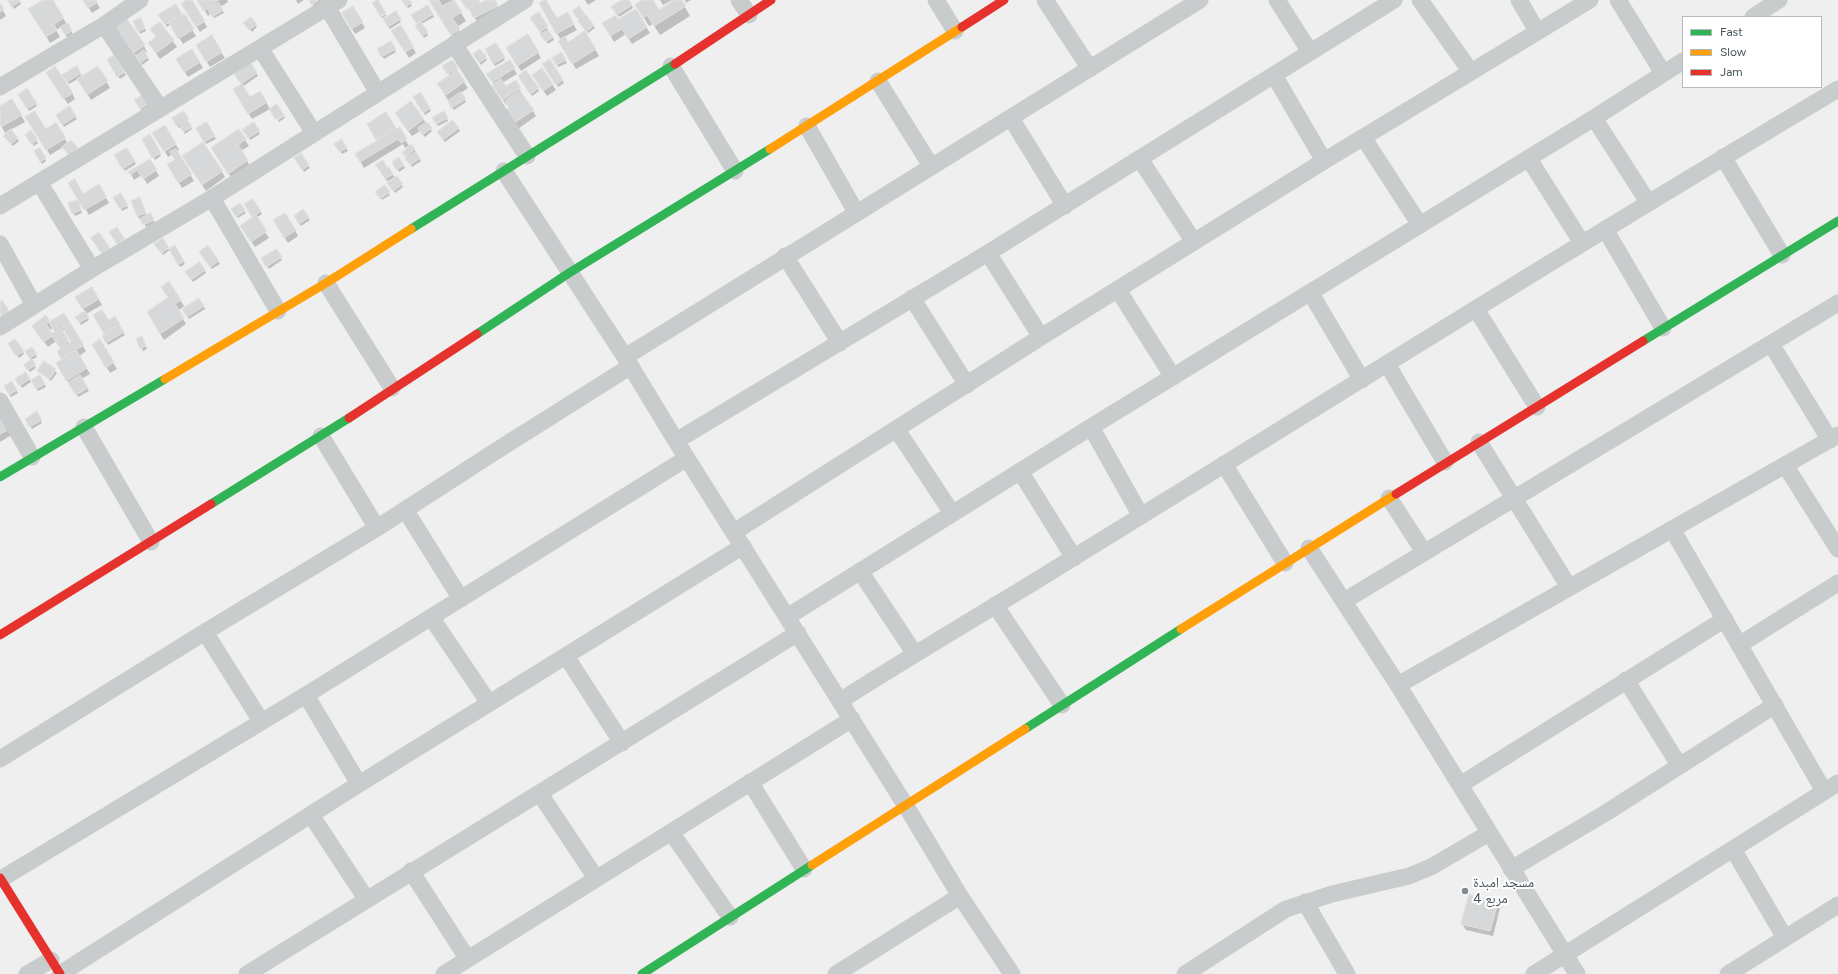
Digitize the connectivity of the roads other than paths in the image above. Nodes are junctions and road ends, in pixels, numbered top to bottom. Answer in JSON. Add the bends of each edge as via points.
{"nodes":[{"id":1,"x":140,"y":0,"type":"edge"},
{"id":2,"x":525,"y":0,"type":"edge"},
{"id":3,"x":739,"y":0,"type":"edge"},
{"id":4,"x":771,"y":0,"type":"edge"},
{"id":5,"x":936,"y":0,"type":"edge"},
{"id":6,"x":1004,"y":0,"type":"edge"},
{"id":7,"x":1045,"y":0,"type":"edge"},
{"id":8,"x":1200,"y":0,"type":"edge"},
{"id":9,"x":1278,"y":0,"type":"edge"},
{"id":10,"x":1394,"y":0,"type":"edge"},
{"id":11,"x":1420,"y":0,"type":"edge"},
{"id":12,"x":1519,"y":0,"type":"edge"},
{"id":13,"x":1590,"y":0,"type":"edge"},
{"id":14,"x":1618,"y":0,"type":"edge"},
{"id":15,"x":1779,"y":0,"type":"edge"},
{"id":16,"x":333,"y":4,"type":"edge"},
{"id":17,"x":749,"y":15,"type":"junction"},
{"id":18,"x":1755,"y":16,"type":"edge"},
{"id":19,"x":104,"y":24,"type":"junction"},
{"id":20,"x":955,"y":31,"type":"junction"},
{"id":21,"x":1538,"y":31,"type":"junction"},
{"id":22,"x":454,"y":44,"type":"junction"},
{"id":23,"x":260,"y":48,"type":"junction"},
{"id":24,"x":1310,"y":52,"type":"junction"},
{"id":25,"x":1682,"y":62,"type":"edge"},
{"id":26,"x":671,"y":66,"type":"junction"},
{"id":27,"x":1090,"y":69,"type":"junction"},
{"id":28,"x":1471,"y":72,"type":"junction"},
{"id":29,"x":1663,"y":73,"type":"junction"},
{"id":30,"x":1274,"y":75,"type":"junction"},
{"id":31,"x":878,"y":81,"type":"junction"},
{"id":32,"x":0,"y":87,"type":"edge"},
{"id":33,"x":1838,"y":89,"type":"edge"},
{"id":34,"x":378,"y":93,"type":"junction"},
{"id":35,"x":160,"y":108,"type":"junction"},
{"id":36,"x":1012,"y":118,"type":"junction"},
{"id":37,"x":1594,"y":118,"type":"junction"},
{"id":38,"x":807,"y":126,"type":"junction"},
{"id":39,"x":314,"y":133,"type":"junction"},
{"id":40,"x":1363,"y":137,"type":"junction"},
{"id":41,"x":527,"y":156,"type":"junction"},
{"id":42,"x":1724,"y":157,"type":"junction"},
{"id":43,"x":1140,"y":159,"type":"junction"},
{"id":44,"x":1529,"y":159,"type":"junction"},
{"id":45,"x":1324,"y":160,"type":"junction"},
{"id":46,"x":931,"y":166,"type":"junction"},
{"id":47,"x":504,"y":171,"type":"junction"},
{"id":48,"x":735,"y":171,"type":"junction"},
{"id":49,"x":39,"y":182,"type":"junction"},
{"id":50,"x":212,"y":198,"type":"junction"},
{"id":51,"x":1648,"y":202,"type":"junction"},
{"id":52,"x":0,"y":206,"type":"edge"},
{"id":53,"x":1065,"y":206,"type":"junction"},
{"id":54,"x":856,"y":212,"type":"junction"},
{"id":55,"x":1838,"y":221,"type":"edge"},
{"id":56,"x":1420,"y":225,"type":"junction"},
{"id":57,"x":1605,"y":230,"type":"junction"},
{"id":58,"x":1194,"y":242,"type":"junction"},
{"id":59,"x":1582,"y":243,"type":"junction"},
{"id":60,"x":0,"y":244,"type":"edge"},
{"id":61,"x":988,"y":253,"type":"junction"},
{"id":62,"x":1782,"y":255,"type":"junction"},
{"id":63,"x":785,"y":256,"type":"junction"},
{"id":64,"x":92,"y":269,"type":"junction"},
{"id":65,"x":569,"y":273,"type":"junction"},
{"id":66,"x":326,"y":283,"type":"junction"},
{"id":67,"x":1118,"y":290,"type":"junction"},
{"id":68,"x":1310,"y":292,"type":"junction"},
{"id":69,"x":912,"y":298,"type":"junction"},
{"id":70,"x":1838,"y":303,"type":"edge"},
{"id":71,"x":34,"y":305,"type":"junction"},
{"id":72,"x":1476,"y":309,"type":"junction"},
{"id":73,"x":278,"y":311,"type":"junction"},
{"id":74,"x":0,"y":327,"type":"edge"},
{"id":75,"x":1662,"y":328,"type":"junction"},
{"id":76,"x":1041,"y":337,"type":"junction"},
{"id":77,"x":840,"y":342,"type":"junction"},
{"id":78,"x":1770,"y":344,"type":"junction"},
{"id":79,"x":628,"y":362,"type":"junction"},
{"id":80,"x":1387,"y":364,"type":"junction"},
{"id":81,"x":1173,"y":377,"type":"junction"},
{"id":82,"x":1362,"y":380,"type":"junction"},
{"id":83,"x":966,"y":385,"type":"junction"},
{"id":84,"x":392,"y":388,"type":"junction"},
{"id":85,"x":0,"y":401,"type":"edge"},
{"id":86,"x":1537,"y":407,"type":"junction"},
{"id":87,"x":84,"y":427,"type":"junction"},
{"id":88,"x":1091,"y":427,"type":"junction"},
{"id":89,"x":897,"y":430,"type":"junction"},
{"id":90,"x":321,"y":436,"type":"junction"},
{"id":91,"x":1834,"y":437,"type":"edge"},
{"id":92,"x":676,"y":441,"type":"junction"},
{"id":93,"x":1479,"y":442,"type":"junction"},
{"id":94,"x":32,"y":458,"type":"junction"},
{"id":95,"x":687,"y":458,"type":"junction"},
{"id":96,"x":1446,"y":462,"type":"junction"},
{"id":97,"x":1224,"y":464,"type":"junction"},
{"id":98,"x":1786,"y":464,"type":"junction"},
{"id":99,"x":1020,"y":471,"type":"junction"},
{"id":100,"x":0,"y":476,"type":"edge"},
{"id":101,"x":1515,"y":497,"type":"junction"},
{"id":102,"x":1389,"y":498,"type":"junction"},
{"id":103,"x":406,"y":510,"type":"junction"},
{"id":104,"x":952,"y":513,"type":"junction"},
{"id":105,"x":1141,"y":516,"type":"junction"},
{"id":106,"x":377,"y":528,"type":"junction"},
{"id":107,"x":1672,"y":529,"type":"junction"},
{"id":108,"x":734,"y":532,"type":"junction"},
{"id":109,"x":151,"y":542,"type":"junction"},
{"id":110,"x":743,"y":546,"type":"junction"},
{"id":111,"x":1309,"y":548,"type":"junction"},
{"id":112,"x":1838,"y":549,"type":"edge"},
{"id":113,"x":1424,"y":552,"type":"junction"},
{"id":114,"x":1074,"y":558,"type":"junction"},
{"id":115,"x":1285,"y":563,"type":"junction"},
{"id":116,"x":860,"y":571,"type":"junction"},
{"id":117,"x":1838,"y":583,"type":"edge"},
{"id":118,"x":1569,"y":587,"type":"junction"},
{"id":119,"x":461,"y":599,"type":"junction"},
{"id":120,"x":1344,"y":601,"type":"junction"},
{"id":121,"x":995,"y":605,"type":"junction"},
{"id":122,"x":431,"y":617,"type":"junction"},
{"id":123,"x":787,"y":617,"type":"junction"},
{"id":124,"x":1725,"y":619,"type":"junction"},
{"id":125,"x":205,"y":632,"type":"junction"},
{"id":126,"x":798,"y":633,"type":"junction"},
{"id":127,"x":0,"y":635,"type":"edge"},
{"id":128,"x":1739,"y":645,"type":"junction"},
{"id":129,"x":914,"y":654,"type":"junction"},
{"id":130,"x":566,"y":656,"type":"junction"},
{"id":131,"x":1626,"y":680,"type":"junction"},
{"id":132,"x":1398,"y":685,"type":"junction"},
{"id":133,"x":306,"y":695,"type":"junction"},
{"id":134,"x":840,"y":700,"type":"junction"},
{"id":135,"x":489,"y":703,"type":"junction"},
{"id":136,"x":1062,"y":705,"type":"junction"},
{"id":137,"x":1775,"y":705,"type":"junction"},
{"id":138,"x":852,"y":719,"type":"junction"},
{"id":139,"x":261,"y":721,"type":"junction"},
{"id":140,"x":622,"y":743,"type":"junction"},
{"id":141,"x":0,"y":759,"type":"edge"},
{"id":142,"x":1679,"y":765,"type":"junction"},
{"id":143,"x":750,"y":782,"type":"junction"},
{"id":144,"x":359,"y":784,"type":"junction"},
{"id":145,"x":1460,"y":785,"type":"junction"},
{"id":146,"x":1831,"y":787,"type":"edge"},
{"id":147,"x":540,"y":794,"type":"junction"},
{"id":148,"x":906,"y":806,"type":"junction"},
{"id":149,"x":311,"y":815,"type":"junction"},
{"id":150,"x":671,"y":832,"type":"junction"},
{"id":151,"x":1489,"y":833,"type":"junction"},
{"id":152,"x":1733,"y":849,"type":"junction"},
{"id":153,"x":804,"y":869,"type":"junction"},
{"id":154,"x":1511,"y":869,"type":"junction"},
{"id":155,"x":412,"y":872,"type":"junction"},
{"id":156,"x":0,"y":878,"type":"edge"},
{"id":157,"x":596,"y":878,"type":"junction"},
{"id":158,"x":960,"y":896,"type":"junction"},
{"id":159,"x":367,"y":900,"type":"junction"},
{"id":160,"x":1305,"y":902,"type":"junction"},
{"id":161,"x":1838,"y":905,"type":"edge"},
{"id":162,"x":730,"y":917,"type":"junction"},
{"id":163,"x":1785,"y":938,"type":"junction"},
{"id":164,"x":1565,"y":954,"type":"junction"},
{"id":165,"x":467,"y":958,"type":"junction"},
{"id":166,"x":50,"y":960,"type":"junction"},
{"id":167,"x":648,"y":972,"type":"edge"},
{"id":168,"x":27,"y":974,"type":"edge"},
{"id":169,"x":60,"y":974,"type":"edge"},
{"id":170,"x":247,"y":974,"type":"edge"},
{"id":171,"x":444,"y":974,"type":"edge"},
{"id":172,"x":836,"y":974,"type":"edge"},
{"id":173,"x":1012,"y":974,"type":"edge"},
{"id":174,"x":1185,"y":974,"type":"edge"},
{"id":175,"x":1347,"y":974,"type":"edge"},
{"id":176,"x":1534,"y":974,"type":"edge"},
{"id":177,"x":1577,"y":974,"type":"edge"},
{"id":178,"x":1728,"y":974,"type":"edge"}],
"edges":[{"from":1,"to":19,"type":"street"},
{"from":2,"to":22,"type":"street"},
{"from":3,"to":17,"type":"street"},
{"from":4,"to":17,"type":"street"},
{"from":5,"to":20,"type":"street"},
{"from":6,"to":20,"type":"street"},
{"from":7,"to":27,"type":"street"},
{"from":8,"to":27,"type":"street"},
{"from":9,"to":24,"type":"street"},
{"from":10,"to":24,"type":"street"},
{"from":11,"to":28,"type":"street"},
{"from":12,"to":21,"type":"street"},
{"from":13,"to":21,"type":"street"},
{"from":14,"to":29,"type":"street"},
{"from":15,"to":18,"type":"street"},
{"from":16,"to":23,"type":"street"},
{"from":16,"to":34,"type":"street"},
{"from":17,"to":26,"type":"street"},
{"from":19,"to":32,"type":"street"},
{"from":19,"to":35,"type":"street"},
{"from":20,"to":31,"type":"street"},
{"from":21,"to":28,"type":"street"},
{"from":22,"to":34,"type":"street"},
{"from":22,"to":41,"type":"street"},
{"from":23,"to":35,"type":"street"},
{"from":23,"to":39,"type":"street"},
{"from":24,"to":30,"type":"street"},
{"from":25,"to":29,"type":"street"},
{"from":26,"to":41,"type":"street"},
{"from":26,"to":48,"type":"street"},
{"from":27,"to":36,"type":"street"},
{"from":28,"to":40,"type":"street"},
{"from":29,"to":37,"type":"street"},
{"from":30,"to":43,"type":"street"},
{"from":30,"to":45,"type":"street"},
{"from":31,"to":38,"type":"street"},
{"from":31,"to":46,"type":"street"},
{"from":33,"to":42,"type":"street"},
{"from":34,"to":39,"type":"street"},
{"from":35,"to":49,"type":"street"},
{"from":36,"to":46,"type":"street"},
{"from":36,"to":53,"type":"street"},
{"from":37,"to":44,"type":"street"},
{"from":37,"to":51,"type":"street"},
{"from":38,"to":48,"type":"street"},
{"from":38,"to":54,"type":"street"},
{"from":39,"to":50,"type":"street"},
{"from":40,"to":45,"type":"street"},
{"from":40,"to":56,"type":"street"},
{"from":41,"to":47,"type":"street"},
{"from":42,"to":51,"type":"street"},
{"from":42,"to":62,"type":"street"},
{"from":43,"to":53,"type":"street"},
{"from":43,"to":58,"type":"street"},
{"from":44,"to":56,"type":"street"},
{"from":44,"to":59,"type":"street"},
{"from":45,"to":58,"type":"street"},
{"from":46,"to":54,"type":"street"},
{"from":47,"to":65,"type":"street"},
{"from":47,"to":66,"type":"street"},
{"from":48,"to":65,"type":"street"},
{"from":49,"to":52,"type":"street"},
{"from":49,"to":64,"type":"street"},
{"from":50,"to":64,"type":"street"},
{"from":50,"to":73,"type":"street"},
{"from":51,"to":57,"type":"street"},
{"from":53,"to":61,"type":"street"},
{"from":54,"to":63,"type":"street"},
{"from":55,"to":62,"type":"street"},
{"from":56,"to":68,"type":"street"},
{"from":57,"to":59,"type":"street"},
{"from":57,"to":75,"type":"street"},
{"from":58,"to":67,"type":"street"},
{"from":59,"to":72,"type":"street"},
{"from":60,"to":71,"type":"street"},
{"from":61,"to":69,"type":"street"},
{"from":61,"to":76,"type":"street"},
{"from":62,"to":75,"type":"street"},
{"from":63,"to":77,"type":"street"},
{"from":63,"to":79,"type":"street"},
{"from":64,"to":71,"type":"street"},
{"from":65,"to":79,"type":"street"},
{"from":65,"to":84,"type":"street"},
{"from":66,"to":73,"type":"street"},
{"from":66,"to":84,"type":"street"},
{"from":67,"to":76,"type":"street"},
{"from":67,"to":81,"type":"street"},
{"from":68,"to":81,"type":"street"},
{"from":68,"to":82,"type":"street"},
{"from":69,"to":77,"type":"street"},
{"from":69,"to":83,"type":"street"},
{"from":70,"to":78,"type":"street"},
{"from":71,"to":74,"type":"street"},
{"from":72,"to":80,"type":"street"},
{"from":72,"to":86,"type":"street"},
{"from":73,"to":87,"type":"street"},
{"from":75,"to":86,"type":"street"},
{"from":76,"to":83,"type":"street"},
{"from":77,"to":92,"type":"street"},
{"from":78,"to":91,"type":"street"},
{"from":78,"to":101,"type":"street"},
{"from":79,"to":92,"type":"street"},
{"from":79,"to":103,"type":"street"},
{"from":80,"to":82,"type":"street"},
{"from":80,"to":96,"type":"street"},
{"from":81,"to":88,"type":"street"},
{"from":82,"to":97,"type":"street"},
{"from":83,"to":89,"type":"street"},
{"from":84,"to":90,"type":"street"},
{"from":85,"to":94,"type":"street"},
{"from":86,"to":93,"type":"street"},
{"from":87,"to":94,"type":"street"},
{"from":87,"to":109,"type":"street"},
{"from":88,"to":99,"type":"street"},
{"from":88,"to":105,"type":"street"},
{"from":89,"to":104,"type":"street"},
{"from":89,"to":108,"type":"street"},
{"from":90,"to":106,"type":"street"},
{"from":90,"to":109,"type":"street"},
{"from":91,"to":98,"type":"street"},
{"from":92,"to":95,"type":"street"},
{"from":93,"to":96,"type":"street"},
{"from":93,"to":101,"type":"street"},
{"from":94,"to":100,"type":"street"},
{"from":95,"to":108,"type":"street"},
{"from":95,"to":119,"type":"street"},
{"from":96,"to":102,"type":"street"},
{"from":97,"to":105,"type":"street"},
{"from":97,"to":115,"type":"street"},
{"from":98,"to":107,"type":"street"},
{"from":98,"to":112,"type":"street"},
{"from":99,"to":104,"type":"street"},
{"from":99,"to":114,"type":"street"},
{"from":101,"to":113,"type":"street"},
{"from":101,"to":118,"type":"street"},
{"from":102,"to":111,"type":"street"},
{"from":102,"to":113,"type":"street"},
{"from":103,"to":106,"type":"street"},
{"from":103,"to":119,"type":"street"},
{"from":104,"to":116,"type":"street"},
{"from":105,"to":114,"type":"street"},
{"from":106,"to":125,"type":"street"},
{"from":107,"to":118,"type":"street"},
{"from":107,"to":124,"type":"street"},
{"from":108,"to":110,"type":"street"},
{"from":109,"to":127,"type":"street"},
{"from":110,"to":123,"type":"street"},
{"from":110,"to":130,"type":"street"},
{"from":111,"to":115,"type":"street"},
{"from":111,"to":120,"type":"street"},
{"from":113,"to":120,"type":"street"},
{"from":114,"to":121,"type":"street"},
{"from":115,"to":136,"type":"street"},
{"from":116,"to":123,"type":"street"},
{"from":116,"to":129,"type":"street"},
{"from":117,"to":128,"type":"street"},
{"from":118,"to":132,"type":"street"},
{"from":119,"to":122,"type":"street"},
{"from":120,"to":132,"type":"street"},
{"from":121,"to":129,"type":"street"},
{"from":121,"to":136,"type":"street"},
{"from":122,"to":133,"type":"street"},
{"from":122,"to":135,"type":"street"},
{"from":123,"to":126,"type":"street"},
{"from":124,"to":128,"type":"street"},
{"from":124,"to":131,"type":"street"},
{"from":125,"to":139,"type":"street"},
{"from":125,"to":141,"type":"street"},
{"from":126,"to":134,"type":"street"},
{"from":126,"to":140,"type":"street"},
{"from":128,"to":137,"type":"street"},
{"from":129,"to":134,"type":"street"},
{"from":130,"to":135,"type":"street"},
{"from":130,"to":140,"type":"street"},
{"from":131,"to":142,"type":"street"},
{"from":131,"to":145,"type":"street"},
{"from":132,"to":145,"type":"street"},
{"from":133,"to":139,"type":"street"},
{"from":133,"to":144,"type":"street"},
{"from":134,"to":138,"type":"street"},
{"from":135,"to":144,"type":"street"},
{"from":136,"to":148,"type":"street"},
{"from":137,"to":142,"type":"street"},
{"from":137,"to":146,"type":"street"},
{"from":138,"to":143,"type":"street"},
{"from":138,"to":148,"type":"street"},
{"from":139,"to":156,"type":"street"},
{"from":140,"to":147,"type":"street"},
{"from":142,"to":154,"type":"street","via":[[1604,814]]},
{"from":143,"to":150,"type":"street"},
{"from":143,"to":153,"type":"street"},
{"from":144,"to":149,"type":"street"},
{"from":145,"to":151,"type":"street"},
{"from":146,"to":152,"type":"street"},
{"from":147,"to":155,"type":"street"},
{"from":147,"to":157,"type":"street"},
{"from":148,"to":153,"type":"street"},
{"from":148,"to":158,"type":"street"},
{"from":149,"to":159,"type":"street"},
{"from":149,"to":169,"type":"street"},
{"from":150,"to":157,"type":"street"},
{"from":150,"to":162,"type":"street"},
{"from":151,"to":154,"type":"street"},
{"from":151,"to":160,"type":"street","via":[[1430,867],[1409,876]]},
{"from":152,"to":163,"type":"street"},
{"from":152,"to":164,"type":"street"},
{"from":153,"to":162,"type":"street"},
{"from":154,"to":164,"type":"street"},
{"from":155,"to":159,"type":"street"},
{"from":155,"to":165,"type":"street"},
{"from":156,"to":166,"type":"street"},
{"from":157,"to":165,"type":"street"},
{"from":158,"to":172,"type":"street"},
{"from":158,"to":173,"type":"street"},
{"from":159,"to":170,"type":"street"},
{"from":160,"to":174,"type":"street","via":[[1286,909]]},
{"from":160,"to":175,"type":"street"},
{"from":161,"to":163,"type":"street"},
{"from":162,"to":167,"type":"street"},
{"from":163,"to":178,"type":"street"},
{"from":164,"to":176,"type":"street"},
{"from":164,"to":177,"type":"street"},
{"from":165,"to":171,"type":"street"},
{"from":166,"to":168,"type":"street"},
{"from":166,"to":169,"type":"street"}]}
